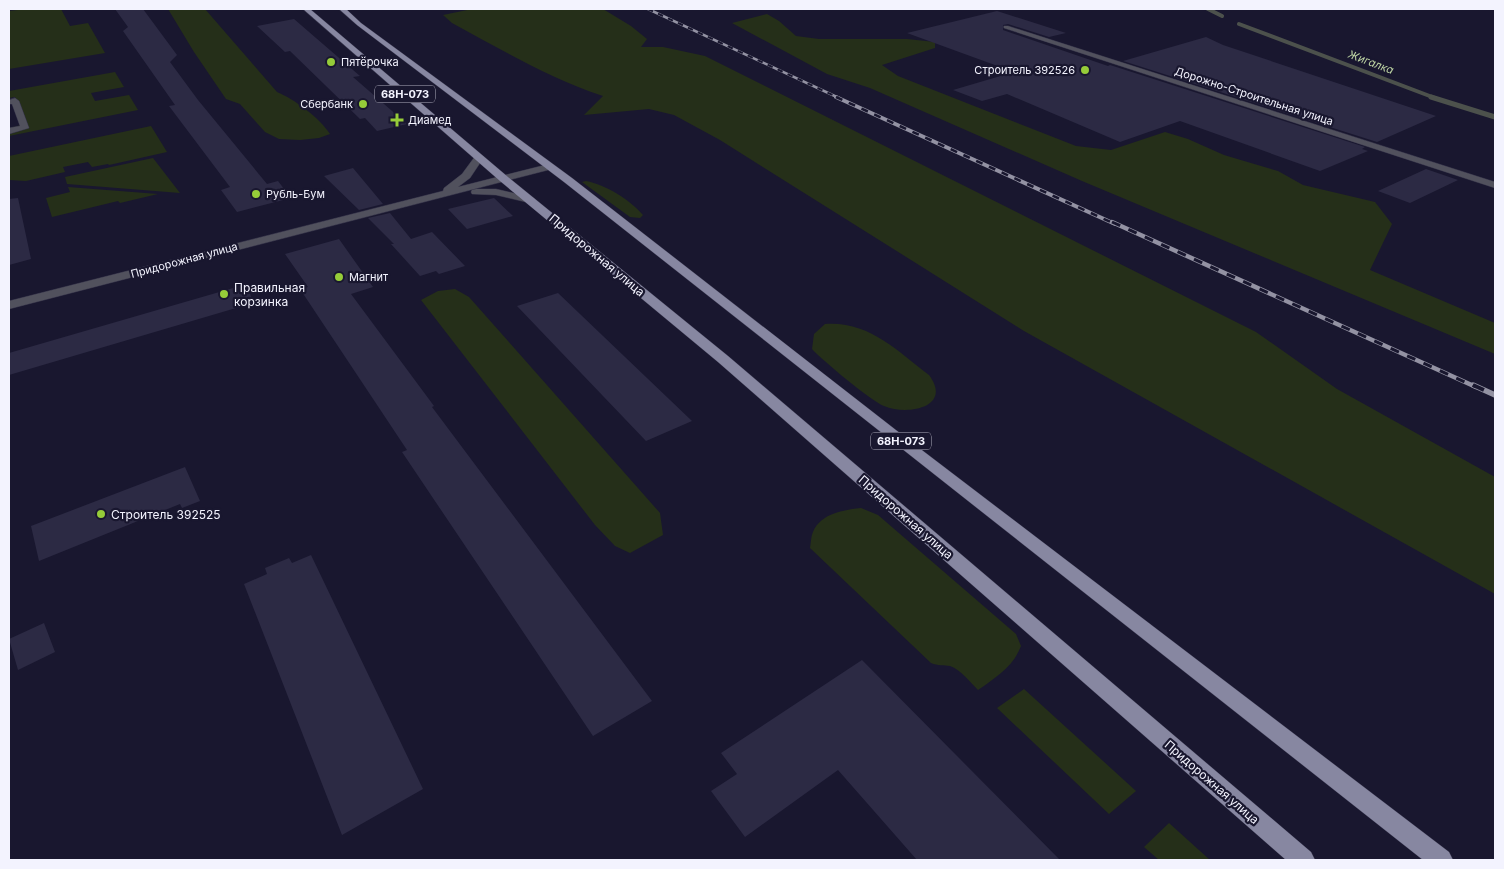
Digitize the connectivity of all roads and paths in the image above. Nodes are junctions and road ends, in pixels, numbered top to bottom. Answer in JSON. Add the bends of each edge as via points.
{"nodes":[{"id":1,"x":306,"y":9,"type":"edge"},
{"id":2,"x":342,"y":9,"type":"edge"},
{"id":3,"x":1006,"y":28,"type":"dead end"},
{"id":4,"x":9,"y":102,"type":"edge"},
{"id":5,"x":9,"y":131,"type":"edge"},
{"id":6,"x":479,"y":157,"type":"junction"},
{"id":7,"x":549,"y":167,"type":"junction"},
{"id":8,"x":504,"y":179,"type":"junction"},
{"id":9,"x":1495,"y":186,"type":"edge"},
{"id":10,"x":442,"y":194,"type":"junction"},
{"id":11,"x":530,"y":200,"type":"junction"},
{"id":12,"x":9,"y":305,"type":"edge"},
{"id":13,"x":1303,"y":860,"type":"edge"},
{"id":14,"x":1441,"y":860,"type":"edge"}],
"edges":[{"from":1,"to":6,"type":"main road","name":"Придорожная улица","number":"68Н-073"},
{"from":2,"to":7,"type":"main road","number":"68Н-073"},
{"from":3,"to":9,"type":"street","name":"Дорожно-Строительная улица"},
{"from":4,"to":5,"type":"street","via":[[15,101],[25,128]]},
{"from":6,"to":8,"type":"main road","name":"Придорожная улица","number":"68Н-073"},
{"from":6,"to":10,"type":"street","via":[[466,176]]},
{"from":7,"to":8,"type":"street"},
{"from":7,"to":14,"type":"main road","number":"68Н-073"},
{"from":8,"to":10,"type":"street","name":"Придорожная улица"},
{"from":8,"to":11,"type":"main road","name":"Придорожная улица","number":"68Н-073"},
{"from":10,"to":11,"type":"street","via":[[496,192]]},
{"from":10,"to":12,"type":"street","name":"Придорожная улица"},
{"from":11,"to":13,"type":"main road","name":"Придорожная улица","number":"68Н-073","via":[[738,372]]}]}
